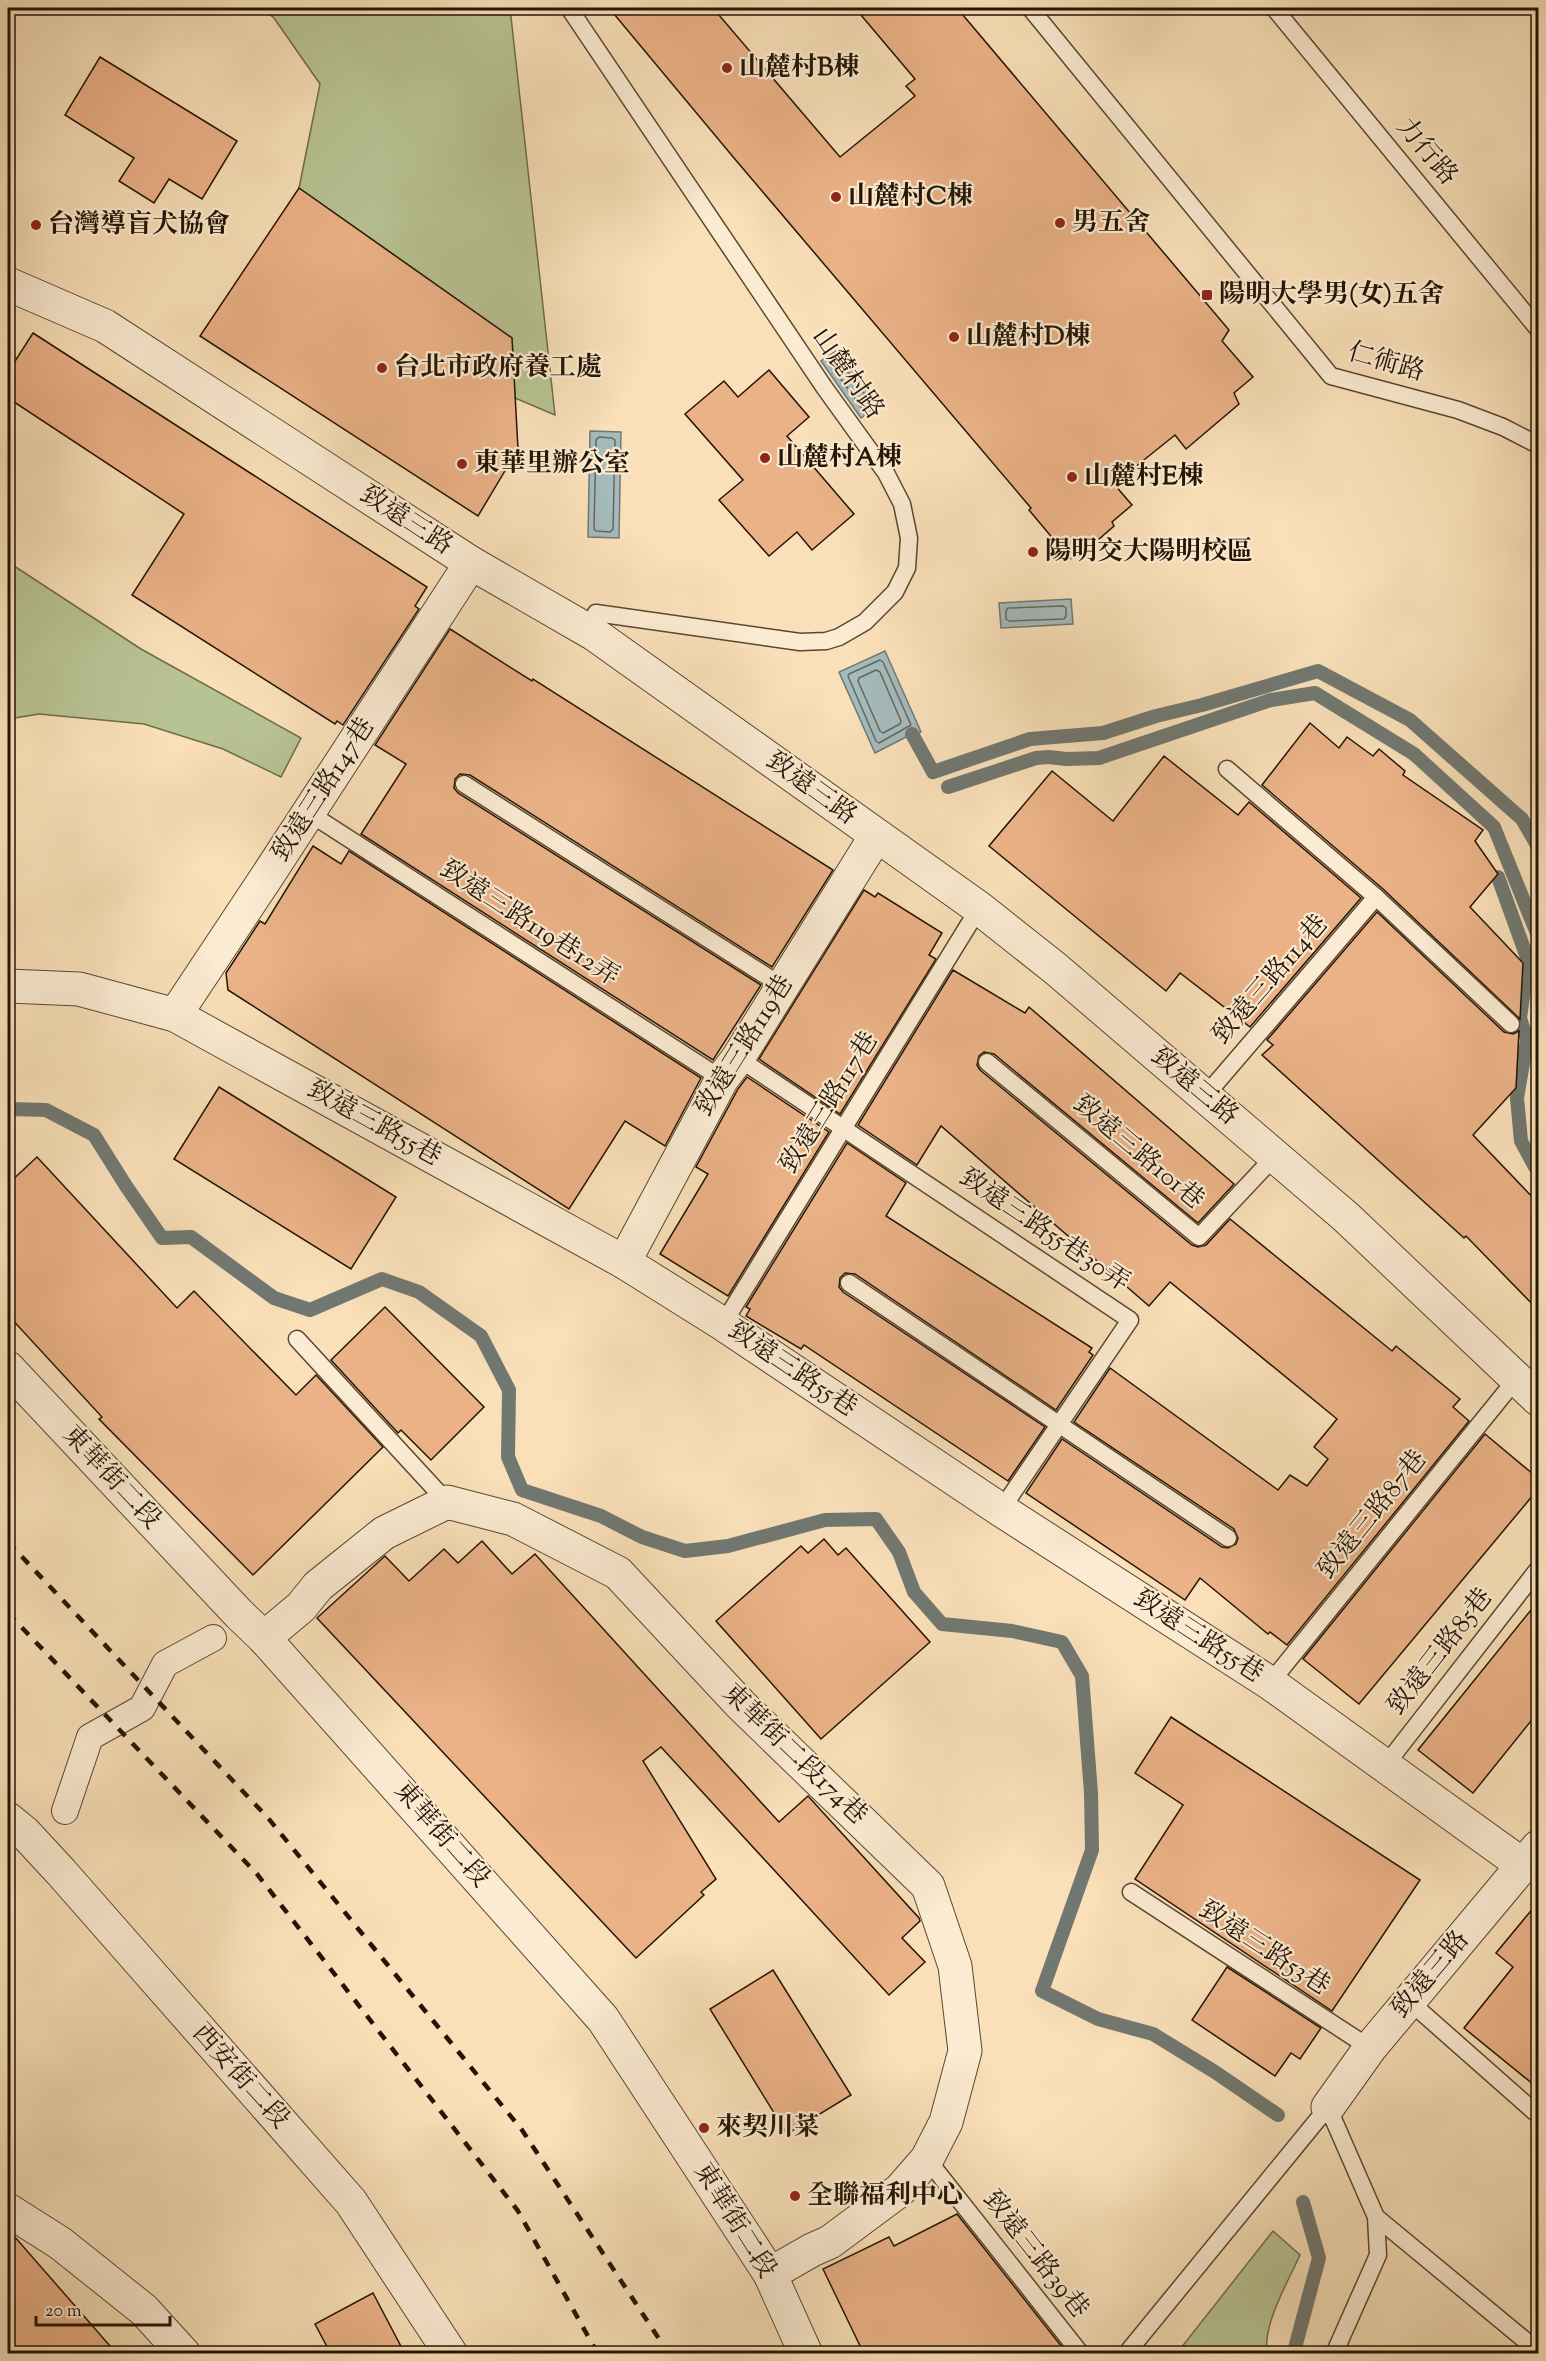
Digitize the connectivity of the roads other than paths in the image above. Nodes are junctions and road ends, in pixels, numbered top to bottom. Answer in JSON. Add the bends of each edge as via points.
{"nodes":[{"id":1,"x":569,"y":8,"type":"edge"},
{"id":2,"x":1030,"y":8,"type":"edge"},
{"id":3,"x":1274,"y":8,"type":"edge"},
{"id":4,"x":8,"y":284,"type":"edge"},
{"id":5,"x":1539,"y":329,"type":"edge"},
{"id":6,"x":1539,"y":445,"type":"edge"},
{"id":7,"x":471,"y":563,"type":"junction"},
{"id":8,"x":587,"y":630,"type":"junction"},
{"id":9,"x":1227,"y":769,"type":"dead end"},
{"id":10,"x":464,"y":784,"type":"dead end"},
{"id":11,"x":309,"y":813,"type":"junction"},
{"id":12,"x":876,"y":836,"type":"junction"},
{"id":13,"x":1376,"y":897,"type":"junction"},
{"id":14,"x":979,"y":908,"type":"junction"},
{"id":15,"x":8,"y":986,"type":"edge"},
{"id":16,"x":782,"y":986,"type":"junction"},
{"id":17,"x":175,"y":1015,"type":"junction"},
{"id":18,"x":1511,"y":1024,"type":"dead end"},
{"id":19,"x":987,"y":1062,"type":"dead end"},
{"id":20,"x":730,"y":1068,"type":"junction"},
{"id":21,"x":1205,"y":1096,"type":"junction"},
{"id":22,"x":846,"y":1128,"type":"junction"},
{"id":23,"x":1275,"y":1156,"type":"junction"},
{"id":24,"x":624,"y":1262,"type":"junction"},
{"id":25,"x":849,"y":1283,"type":"dead end"},
{"id":26,"x":723,"y":1324,"type":"junction"},
{"id":27,"x":297,"y":1339,"type":"dead end"},
{"id":28,"x":8,"y":1368,"type":"edge"},
{"id":29,"x":1528,"y":1389,"type":"edge"},
{"id":30,"x":1059,"y":1424,"type":"junction"},
{"id":31,"x":447,"y":1502,"type":"junction"},
{"id":32,"x":1001,"y":1510,"type":"junction"},
{"id":33,"x":1228,"y":1538,"type":"dead end"},
{"id":34,"x":1539,"y":1569,"type":"edge"},
{"id":35,"x":213,"y":1638,"type":"dead end"},
{"id":36,"x":264,"y":1638,"type":"junction"},
{"id":37,"x":1270,"y":1683,"type":"junction"},
{"id":38,"x":1384,"y":1767,"type":"junction"},
{"id":39,"x":65,"y":1811,"type":"dead end"},
{"id":40,"x":13,"y":1832,"type":"edge"},
{"id":41,"x":1534,"y":1863,"type":"edge"},
{"id":42,"x":1131,"y":1892,"type":"dead end"},
{"id":43,"x":1409,"y":2001,"type":"junction"},
{"id":44,"x":1370,"y":2048,"type":"junction"},
{"id":45,"x":1328,"y":2107,"type":"junction"},
{"id":46,"x":1539,"y":2115,"type":"edge"},
{"id":47,"x":927,"y":2159,"type":"junction"},
{"id":48,"x":8,"y":2210,"type":"edge"},
{"id":49,"x":1376,"y":2217,"type":"junction"},
{"id":50,"x":770,"y":2274,"type":"junction"},
{"id":51,"x":1539,"y":2352,"type":"edge"},
{"id":52,"x":183,"y":2354,"type":"edge"},
{"id":53,"x":451,"y":2354,"type":"edge"},
{"id":54,"x":806,"y":2354,"type":"edge"},
{"id":55,"x":1081,"y":2354,"type":"edge"},
{"id":56,"x":1126,"y":2354,"type":"edge"},
{"id":57,"x":1334,"y":2354,"type":"edge"}],
"edges":[{"from":1,"to":8,"type":"lane","name":"山麓村路","via":[[886,473],[902,504],[909,538],[907,567],[887,602],[866,622],[826,641],[800,642],[596,612]]},
{"from":2,"to":6,"type":"lane","name":"仁術路","via":[[1331,376],[1458,411]]},
{"from":3,"to":5,"type":"lane","name":"力行路"},
{"from":4,"to":7,"type":"street","name":"致遠三路","via":[[105,326]]},
{"from":7,"to":8,"type":"street","name":"致遠三路"},
{"from":7,"to":11,"type":"street","name":"致遠三路147巷"},
{"from":8,"to":12,"type":"street","name":"致遠三路"},
{"from":9,"to":13,"type":"lane"},
{"from":10,"to":16,"type":"lane"},
{"from":11,"to":17,"type":"street","name":"致遠三路147巷"},
{"from":11,"to":20,"type":"lane","name":"致遠三路119巷12弄"},
{"from":12,"to":14,"type":"street","name":"致遠三路"},
{"from":12,"to":16,"type":"street","name":"致遠三路119巷"},
{"from":13,"to":18,"type":"lane"},
{"from":13,"to":21,"type":"lane","name":"致遠三路114巷"},
{"from":14,"to":21,"type":"street","name":"致遠三路"},
{"from":14,"to":22,"type":"lane","name":"致遠三路117巷"},
{"from":15,"to":17,"type":"street","name":"致遠三路55巷","via":[[79,989]]},
{"from":16,"to":20,"type":"street","name":"致遠三路119巷"},
{"from":17,"to":24,"type":"street","name":"致遠三路55巷"},
{"from":19,"to":23,"type":"lane","name":"致遠三路101巷","via":[[1199,1237]]},
{"from":20,"to":22,"type":"lane","name":"致遠三路55巷30弄"},
{"from":20,"to":24,"type":"street","name":"致遠三路119巷"},
{"from":21,"to":23,"type":"street","name":"致遠三路"},
{"from":22,"to":26,"type":"lane","name":"致遠三路117巷"},
{"from":22,"to":30,"type":"lane","name":"致遠三路55巷30弄","via":[[1130,1320]]},
{"from":23,"to":29,"type":"street","name":"致遠三路"},
{"from":24,"to":26,"type":"street","name":"致遠三路55巷"},
{"from":25,"to":30,"type":"lane"},
{"from":26,"to":32,"type":"street","name":"致遠三路55巷"},
{"from":27,"to":31,"type":"lane"},
{"from":28,"to":36,"type":"street","name":"東華街二段"},
{"from":29,"to":37,"type":"lane","name":"致遠三路87巷"},
{"from":30,"to":32,"type":"lane","name":"致遠三路55巷30弄"},
{"from":30,"to":33,"type":"lane"},
{"from":31,"to":36,"type":"street","via":[[384,1533],[318,1586],[301,1607]]},
{"from":31,"to":47,"type":"street","name":"東華街二段174巷","via":[[513,1519],[618,1573],[741,1705],[928,1886],[955,1966],[965,2051],[946,2121]]},
{"from":32,"to":37,"type":"street","name":"致遠三路55巷"},
{"from":34,"to":38,"type":"lane","name":"致遠三路85巷"},
{"from":35,"to":39,"type":"street","via":[[165,1664],[142,1708],[90,1737]]},
{"from":36,"to":50,"type":"street","name":"東華街二段","via":[[603,2019]]},
{"from":37,"to":38,"type":"street","name":"致遠三路55巷"},
{"from":38,"to":41,"type":"street","name":"致遠三路55巷"},
{"from":40,"to":53,"type":"street","name":"西安街二段","via":[[351,2202]]},
{"from":41,"to":43,"type":"street","name":"致遠三路"},
{"from":42,"to":44,"type":"lane","name":"致遠三路53巷"},
{"from":43,"to":44,"type":"street","name":"致遠三路"},
{"from":43,"to":46,"type":"lane"},
{"from":44,"to":45,"type":"street","name":"致遠三路"},
{"from":45,"to":49,"type":"lane"},
{"from":45,"to":56,"type":"lane"},
{"from":47,"to":50,"type":"street","name":"東華街二段174巷","via":[[900,2190],[830,2242]]},
{"from":47,"to":55,"type":"lane","name":"致遠三路39巷"},
{"from":48,"to":52,"type":"street","via":[[60,2243],[144,2310]]},
{"from":49,"to":51,"type":"lane"},
{"from":49,"to":57,"type":"lane","via":[[1378,2255]]},
{"from":50,"to":54,"type":"street","name":"東華街二段"}]}
